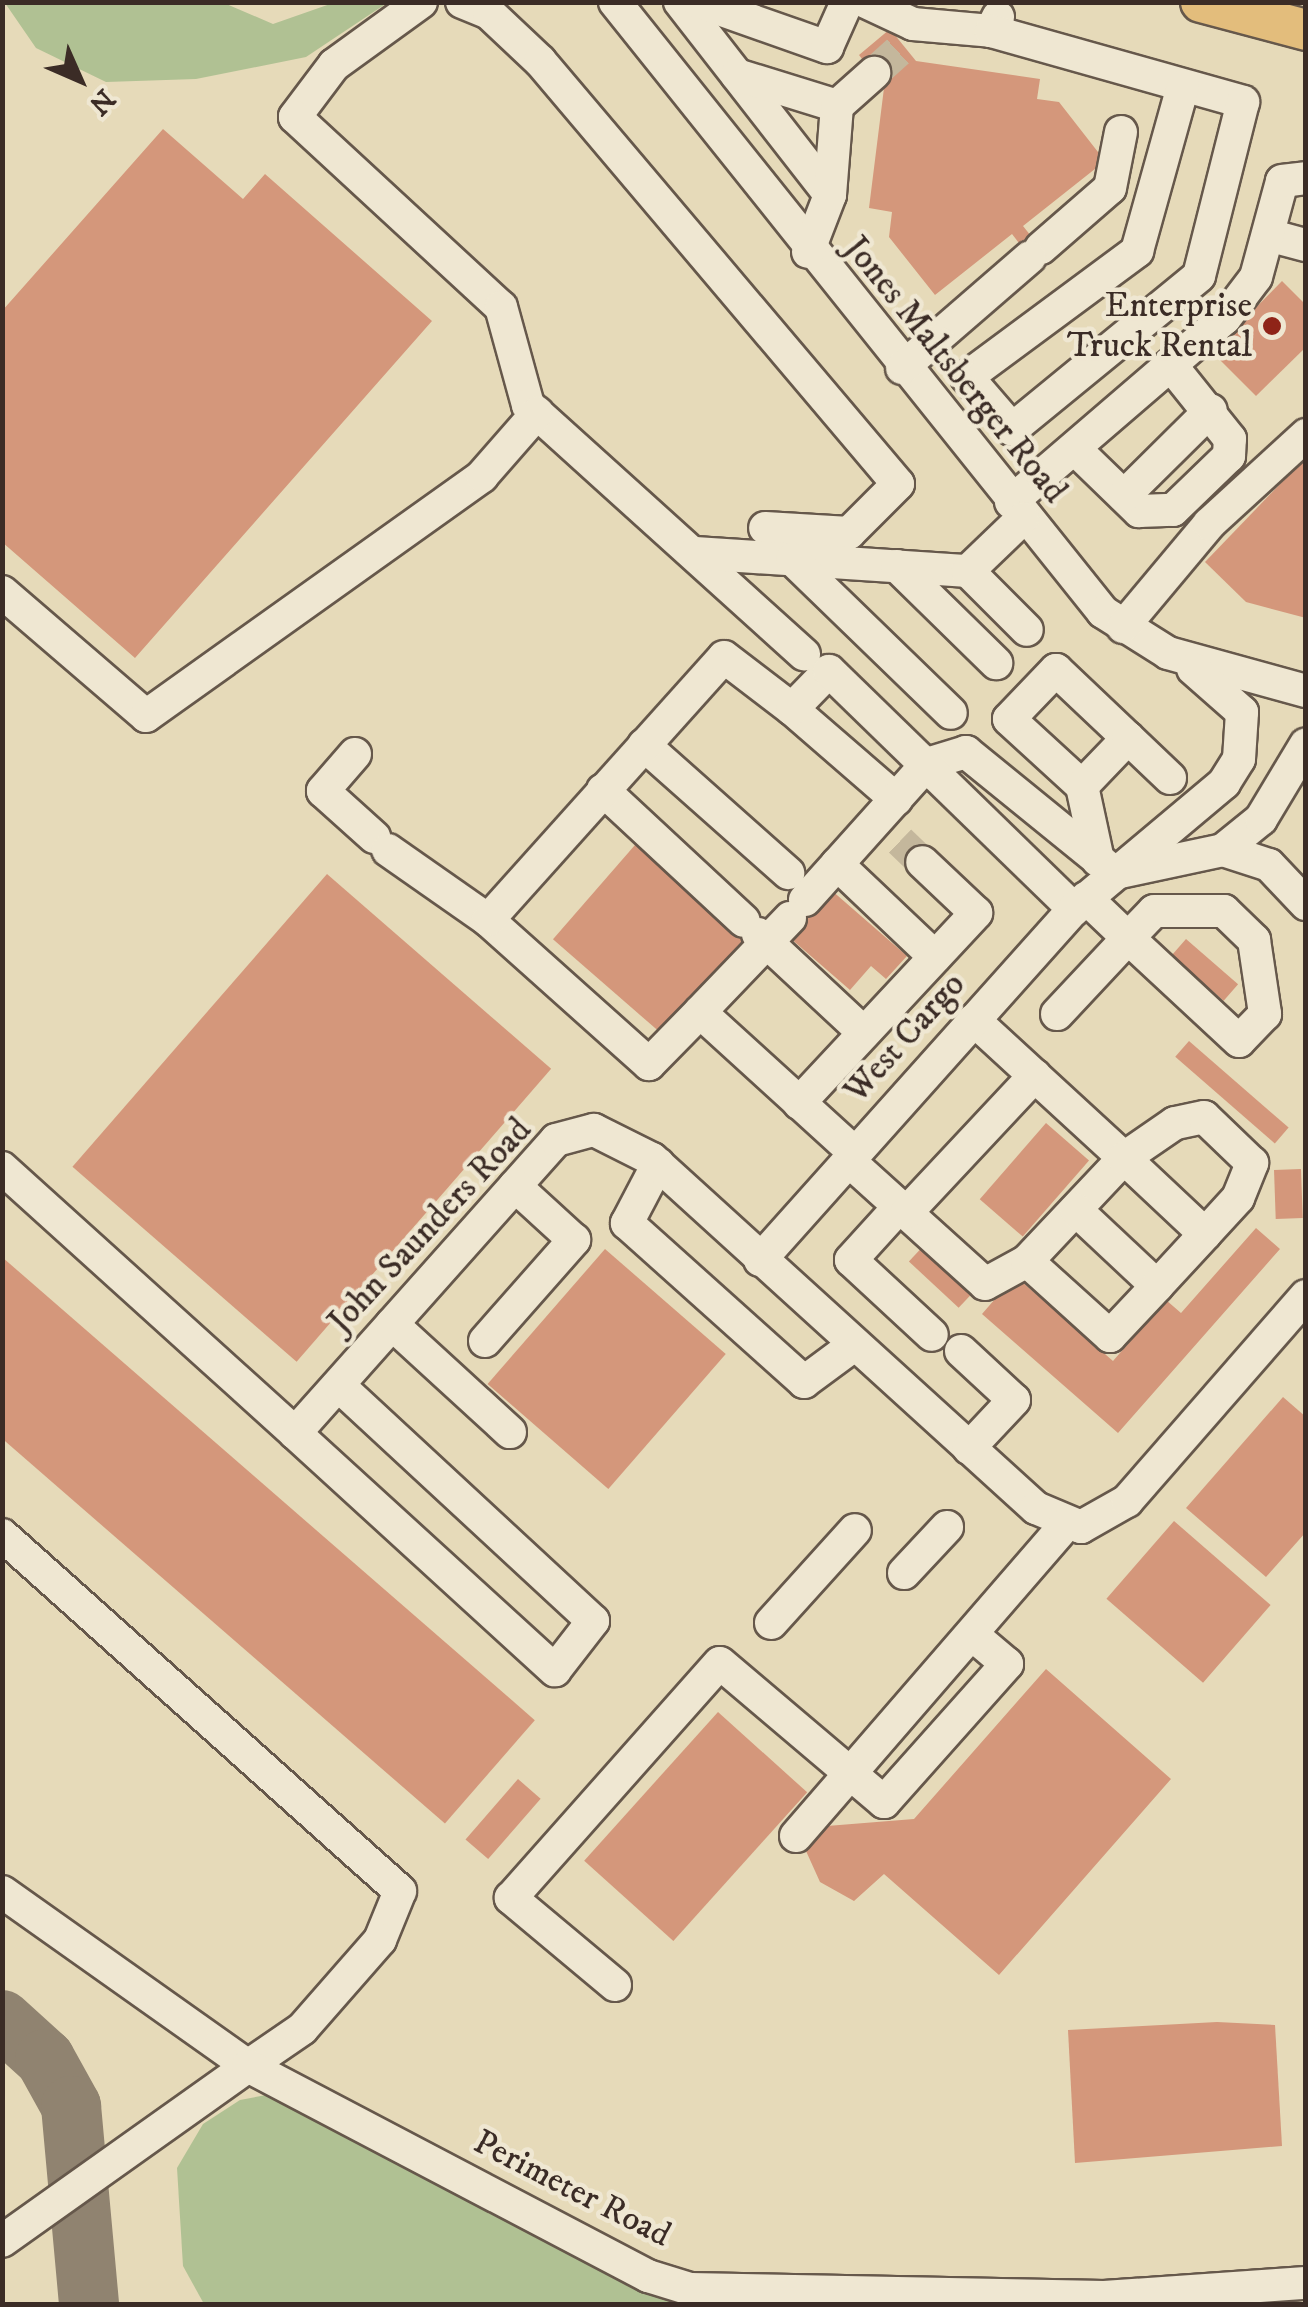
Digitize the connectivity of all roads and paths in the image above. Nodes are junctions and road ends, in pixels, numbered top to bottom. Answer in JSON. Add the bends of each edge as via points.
{"nodes":[{"id":1,"x":422,"y":2,"type":"edge"},
{"id":2,"x":462,"y":2,"type":"edge"},
{"id":3,"x":614,"y":2,"type":"edge"},
{"id":4,"x":680,"y":2,"type":"edge"},
{"id":5,"x":700,"y":2,"type":"edge"},
{"id":6,"x":847,"y":2,"type":"edge"},
{"id":7,"x":866,"y":2,"type":"edge"},
{"id":8,"x":1201,"y":2,"type":"edge"},
{"id":9,"x":999,"y":13,"type":"edge"},
{"id":10,"x":1306,"y":30,"type":"edge"},
{"id":11,"x":874,"y":73,"type":"tunnel mouth"},
{"id":12,"x":736,"y":76,"type":"junction"},
{"id":13,"x":1183,"y":86,"type":"junction"},
{"id":14,"x":837,"y":106,"type":"junction"},
{"id":15,"x":1121,"y":132,"type":"dead end"},
{"id":16,"x":1306,"y":178,"type":"edge"},
{"id":17,"x":830,"y":195,"type":"junction"},
{"id":18,"x":1268,"y":235,"type":"junction"},
{"id":19,"x":1306,"y":245,"type":"edge"},
{"id":20,"x":808,"y":252,"type":"junction"},
{"id":21,"x":902,"y":368,"type":"junction"},
{"id":22,"x":1174,"y":370,"type":"junction"},
{"id":23,"x":990,"y":405,"type":"junction"},
{"id":24,"x":1211,"y":410,"type":"junction"},
{"id":25,"x":537,"y":413,"type":"junction"},
{"id":26,"x":1306,"y":435,"type":"edge"},
{"id":27,"x":957,"y":436,"type":"junction"},
{"id":28,"x":1076,"y":450,"type":"junction"},
{"id":29,"x":1124,"y":496,"type":"junction"},
{"id":30,"x":1017,"y":510,"type":"junction"},
{"id":31,"x":766,"y":528,"type":"dead end"},
{"id":32,"x":696,"y":553,"type":"junction"},
{"id":33,"x":792,"y":559,"type":"junction"},
{"id":34,"x":897,"y":566,"type":"junction"},
{"id":35,"x":968,"y":571,"type":"junction"},
{"id":36,"x":2,"y":592,"type":"edge"},
{"id":37,"x":1123,"y":627,"type":"junction"},
{"id":38,"x":1027,"y":630,"type":"dead end"},
{"id":39,"x":1168,"y":653,"type":"junction"},
{"id":40,"x":804,"y":654,"type":"dead end"},
{"id":41,"x":996,"y":663,"type":"dead end"},
{"id":42,"x":1306,"y":691,"type":"edge"},
{"id":43,"x":792,"y":709,"type":"junction"},
{"id":44,"x":951,"y":713,"type":"dead end"},
{"id":45,"x":1128,"y":738,"type":"junction"},
{"id":46,"x":644,"y":744,"type":"junction"},
{"id":47,"x":1306,"y":744,"type":"edge"},
{"id":48,"x":355,"y":754,"type":"dead end"},
{"id":49,"x":927,"y":764,"type":"junction"},
{"id":50,"x":1170,"y":778,"type":"dead end"},
{"id":51,"x":1082,"y":786,"type":"junction"},
{"id":52,"x":604,"y":790,"type":"junction"},
{"id":53,"x":899,"y":831,"type":"junction"},
{"id":54,"x":1223,"y":850,"type":"junction"},
{"id":55,"x":837,"y":864,"type":"junction"},
{"id":56,"x":1106,"y":867,"type":"junction"},
{"id":57,"x":798,"y":893,"type":"junction"},
{"id":58,"x":1080,"y":904,"type":"junction"},
{"id":59,"x":1306,"y":904,"type":"edge"},
{"id":60,"x":488,"y":920,"type":"junction"},
{"id":61,"x":756,"y":932,"type":"junction"},
{"id":62,"x":1128,"y":938,"type":"junction"},
{"id":63,"x":935,"y":957,"type":"junction"},
{"id":64,"x":700,"y":1012,"type":"junction"},
{"id":65,"x":1057,"y":1014,"type":"dead end"},
{"id":66,"x":974,"y":1020,"type":"junction"},
{"id":67,"x":864,"y":1033,"type":"junction"},
{"id":68,"x":1034,"y":1075,"type":"junction"},
{"id":69,"x":799,"y":1103,"type":"junction"},
{"id":70,"x":852,"y":1157,"type":"junction"},
{"id":71,"x":1124,"y":1158,"type":"junction"},
{"id":72,"x":658,"y":1164,"type":"junction"},
{"id":73,"x":2,"y":1168,"type":"edge"},
{"id":74,"x":515,"y":1186,"type":"junction"},
{"id":75,"x":904,"y":1209,"type":"junction"},
{"id":76,"x":1076,"y":1210,"type":"junction"},
{"id":77,"x":1204,"y":1234,"type":"junction"},
{"id":78,"x":760,"y":1260,"type":"junction"},
{"id":79,"x":1027,"y":1261,"type":"junction"},
{"id":80,"x":1157,"y":1286,"type":"junction"},
{"id":81,"x":1306,"y":1296,"type":"edge"},
{"id":82,"x":392,"y":1324,"type":"junction"},
{"id":83,"x":932,"y":1335,"type":"dead end"},
{"id":84,"x":485,"y":1341,"type":"dead end"},
{"id":85,"x":854,"y":1345,"type":"junction"},
{"id":86,"x":961,"y":1351,"type":"dead end"},
{"id":87,"x":338,"y":1386,"type":"junction"},
{"id":88,"x":510,"y":1432,"type":"dead end"},
{"id":89,"x":295,"y":1433,"type":"junction"},
{"id":90,"x":968,"y":1448,"type":"junction"},
{"id":91,"x":1074,"y":1525,"type":"junction"},
{"id":92,"x":946,"y":1527,"type":"dead end"},
{"id":93,"x":855,"y":1530,"type":"dead end"},
{"id":94,"x":2,"y":1535,"type":"edge"},
{"id":95,"x":904,"y":1573,"type":"dead end"},
{"id":96,"x":771,"y":1623,"type":"dead end"},
{"id":97,"x":850,"y":1776,"type":"junction"},
{"id":98,"x":796,"y":1836,"type":"dead end"},
{"id":99,"x":2,"y":1892,"type":"edge"},
{"id":100,"x":614,"y":1985,"type":"dead end"},
{"id":101,"x":248,"y":2066,"type":"junction"},
{"id":102,"x":2,"y":2241,"type":"edge"},
{"id":103,"x":1306,"y":2283,"type":"edge"}],
"edges":[{"from":1,"to":25,"type":"street","via":[[334,65],[295,116],[501,307],[519,387]]},
{"from":2,"to":31,"type":"street","via":[[489,13],[540,61],[898,484],[849,533]]},
{"from":3,"to":20,"type":"street","name":"Jones Maltsberger Road"},
{"from":4,"to":12,"type":"street"},
{"from":5,"to":6,"type":"street","via":[[827,46]]},
{"from":7,"to":9,"type":"street","via":[[916,36]]},
{"from":8,"to":10,"type":"main road"},
{"from":9,"to":13,"type":"street"},
{"from":11,"to":14,"type":"street"},
{"from":12,"to":14,"type":"street"},
{"from":12,"to":17,"type":"street"},
{"from":13,"to":23,"type":"street","via":[[1138,251],[967,377]]},
{"from":13,"to":23,"type":"street","via":[[1243,102],[1199,276],[1012,429]]},
{"from":14,"to":17,"type":"street"},
{"from":15,"to":21,"type":"street","via":[[1110,188]]},
{"from":16,"to":18,"type":"street","via":[[1282,181]]},
{"from":17,"to":20,"type":"street"},
{"from":18,"to":19,"type":"street"},
{"from":18,"to":22,"type":"street","via":[[1256,276]]},
{"from":20,"to":21,"type":"street","name":"Jones Maltsberger Road"},
{"from":21,"to":27,"type":"street","name":"Jones Maltsberger Road"},
{"from":22,"to":24,"type":"street"},
{"from":22,"to":28,"type":"street"},
{"from":23,"to":27,"type":"street"},
{"from":24,"to":29,"type":"street"},
{"from":24,"to":29,"type":"street","via":[[1230,439],[1229,456],[1161,518]]},
{"from":25,"to":32,"type":"street"},
{"from":25,"to":36,"type":"street","via":[[482,476],[146,716]]},
{"from":26,"to":37,"type":"street","via":[[1210,524]]},
{"from":27,"to":30,"type":"street","name":"Jones Maltsberger Road"},
{"from":28,"to":29,"type":"street"},
{"from":28,"to":30,"type":"street"},
{"from":30,"to":35,"type":"street"},
{"from":30,"to":37,"type":"street","name":"Jones Maltsberger Road"},
{"from":32,"to":33,"type":"street"},
{"from":32,"to":40,"type":"street"},
{"from":33,"to":34,"type":"street"},
{"from":33,"to":44,"type":"street"},
{"from":34,"to":35,"type":"street"},
{"from":34,"to":41,"type":"street"},
{"from":35,"to":38,"type":"street"},
{"from":37,"to":39,"type":"street","name":"Jones Maltsberger Road"},
{"from":39,"to":42,"type":"street","name":"Jones Maltsberger Road"},
{"from":39,"to":56,"type":"street","name":"West Cargo","via":[[1242,712],[1239,759],[1207,800]]},
{"from":43,"to":46,"type":"street","via":[[724,657]]},
{"from":43,"to":49,"type":"street","via":[[829,671]]},
{"from":43,"to":53,"type":"street"},
{"from":45,"to":50,"type":"street"},
{"from":45,"to":51,"type":"street"},
{"from":45,"to":51,"type":"street","via":[[1056,670],[1021,706],[1009,719]]},
{"from":46,"to":52,"type":"street"},
{"from":46,"to":57,"type":"street"},
{"from":47,"to":54,"type":"street","name":"West Cargo","via":[[1261,819]]},
{"from":48,"to":60,"type":"street","via":[[322,791]]},
{"from":49,"to":53,"type":"street"},
{"from":49,"to":56,"type":"street","via":[[966,752]]},
{"from":49,"to":58,"type":"street"},
{"from":51,"to":56,"type":"street"},
{"from":52,"to":60,"type":"street"},
{"from":52,"to":61,"type":"street"},
{"from":53,"to":55,"type":"street"},
{"from":53,"to":63,"type":"street","via":[[976,913]]},
{"from":54,"to":56,"type":"street","name":"West Cargo"},
{"from":54,"to":59,"type":"street","via":[[1270,865]]},
{"from":55,"to":57,"type":"street"},
{"from":55,"to":63,"type":"street"},
{"from":56,"to":58,"type":"street","name":"West Cargo"},
{"from":57,"to":61,"type":"street"},
{"from":58,"to":62,"type":"street"},
{"from":58,"to":66,"type":"street","name":"West Cargo"},
{"from":60,"to":64,"type":"street","via":[[649,1064]]},
{"from":61,"to":64,"type":"street"},
{"from":61,"to":67,"type":"street"},
{"from":62,"to":62,"type":"street","via":[[1239,1041],[1265,1014],[1254,940],[1224,911],[1154,912]]},
{"from":62,"to":65,"type":"street"},
{"from":63,"to":67,"type":"street"},
{"from":64,"to":69,"type":"street"},
{"from":66,"to":68,"type":"street"},
{"from":66,"to":70,"type":"street","name":"West Cargo"},
{"from":67,"to":69,"type":"street"},
{"from":68,"to":71,"type":"street"},
{"from":68,"to":75,"type":"street"},
{"from":69,"to":70,"type":"street"},
{"from":70,"to":75,"type":"street"},
{"from":70,"to":78,"type":"street","name":"West Cargo"},
{"from":71,"to":76,"type":"street"},
{"from":71,"to":77,"type":"street"},
{"from":71,"to":77,"type":"street","via":[[1176,1123],[1204,1117],[1252,1163],[1238,1198]]},
{"from":72,"to":74,"type":"street","name":"John Saunders Road","via":[[594,1130],[556,1140]]},
{"from":72,"to":78,"type":"street","name":"John Saunders Road"},
{"from":72,"to":85,"type":"street","via":[[627,1223],[804,1382]]},
{"from":73,"to":89,"type":"street"},
{"from":74,"to":82,"type":"street","name":"John Saunders Road"},
{"from":74,"to":84,"type":"street","via":[[574,1240]]},
{"from":75,"to":79,"type":"street","via":[[986,1284]]},
{"from":75,"to":83,"type":"street","via":[[851,1260]]},
{"from":76,"to":79,"type":"street"},
{"from":76,"to":80,"type":"street"},
{"from":77,"to":80,"type":"street"},
{"from":78,"to":85,"type":"street","name":"John Saunders Road"},
{"from":79,"to":80,"type":"street","via":[[1110,1336]]},
{"from":81,"to":91,"type":"street","via":[[1128,1502]]},
{"from":82,"to":87,"type":"street","name":"John Saunders Road"},
{"from":82,"to":88,"type":"street"},
{"from":85,"to":90,"type":"street","name":"John Saunders Road"},
{"from":86,"to":90,"type":"street","via":[[1014,1400]]},
{"from":87,"to":89,"type":"street","name":"John Saunders Road"},
{"from":87,"to":89,"type":"street","via":[[593,1621],[554,1670]]},
{"from":90,"to":91,"type":"street","name":"John Saunders Road"},
{"from":91,"to":97,"type":"street"},
{"from":92,"to":95,"type":"street"},
{"from":93,"to":96,"type":"street"},
{"from":94,"to":101,"type":"street","via":[[400,1891],[380,1940],[302,2029]]},
{"from":97,"to":98,"type":"street"},
{"from":97,"to":100,"type":"street","via":[[720,1662],[511,1898]]},
{"from":99,"to":101,"type":"street","name":"Perimeter Road"},
{"from":101,"to":102,"type":"street"},
{"from":101,"to":103,"type":"street","name":"Perimeter Road","via":[[648,2276],[690,2289],[1104,2297]]}]}
